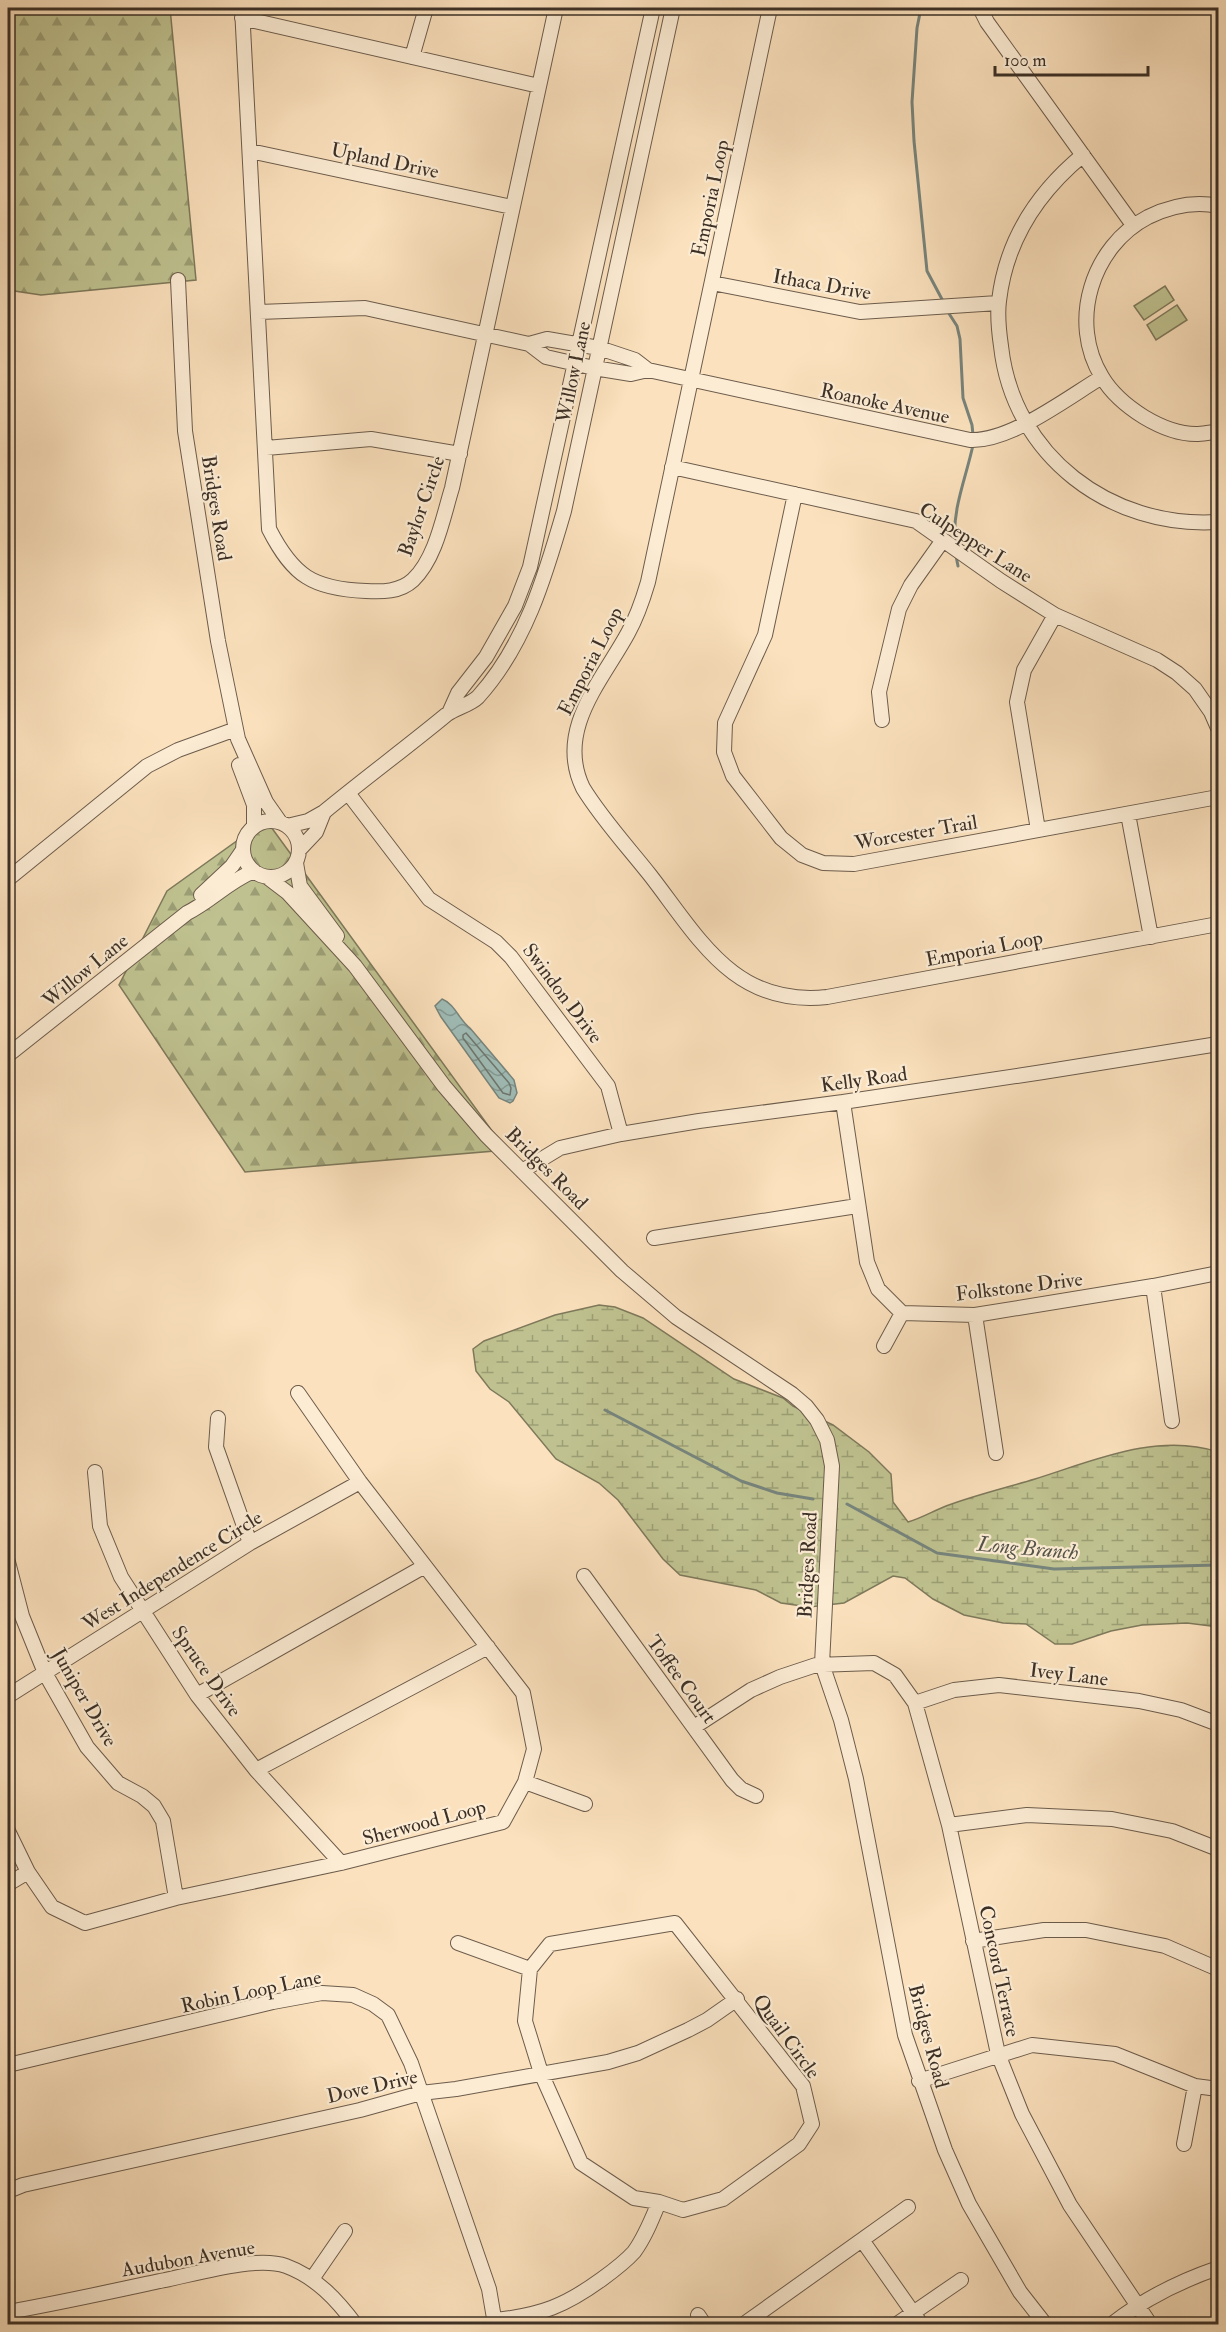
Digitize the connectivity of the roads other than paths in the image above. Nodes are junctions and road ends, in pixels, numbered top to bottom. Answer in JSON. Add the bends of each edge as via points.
{"nodes":[{"id":1,"x":426,"y":8,"type":"edge"},
{"id":2,"x":556,"y":8,"type":"edge"},
{"id":3,"x":653,"y":8,"type":"edge"},
{"id":4,"x":673,"y":8,"type":"edge"},
{"id":5,"x":770,"y":8,"type":"edge"},
{"id":6,"x":980,"y":8,"type":"edge"},
{"id":7,"x":242,"y":13,"type":"edge"},
{"id":8,"x":412,"y":57,"type":"junction"},
{"id":9,"x":539,"y":86,"type":"junction"},
{"id":10,"x":250,"y":151,"type":"junction"},
{"id":11,"x":1083,"y":155,"type":"junction"},
{"id":12,"x":1218,"y":206,"type":"edge"},
{"id":13,"x":512,"y":207,"type":"junction"},
{"id":14,"x":1133,"y":225,"type":"junction"},
{"id":15,"x":178,"y":280,"type":"dead end"},
{"id":16,"x":712,"y":283,"type":"junction"},
{"id":17,"x":998,"y":303,"type":"junction"},
{"id":18,"x":259,"y":312,"type":"junction"},
{"id":19,"x":485,"y":333,"type":"junction"},
{"id":20,"x":529,"y":344,"type":"junction"},
{"id":21,"x":579,"y":344,"type":"junction"},
{"id":22,"x":598,"y":348,"type":"junction"},
{"id":23,"x":575,"y":363,"type":"junction"},
{"id":24,"x":594,"y":368,"type":"junction"},
{"id":25,"x":648,"y":370,"type":"junction"},
{"id":26,"x":1102,"y":377,"type":"junction"},
{"id":27,"x":691,"y":380,"type":"junction"},
{"id":28,"x":1026,"y":422,"type":"junction"},
{"id":29,"x":1218,"y":432,"type":"edge"},
{"id":30,"x":266,"y":448,"type":"junction"},
{"id":31,"x":460,"y":454,"type":"junction"},
{"id":32,"x":672,"y":467,"type":"junction"},
{"id":33,"x":795,"y":494,"type":"junction"},
{"id":34,"x":1218,"y":522,"type":"edge"},
{"id":35,"x":944,"y":540,"type":"junction"},
{"id":36,"x":1055,"y":615,"type":"junction"},
{"id":37,"x":449,"y":713,"type":"junction"},
{"id":38,"x":882,"y":720,"type":"dead end"},
{"id":39,"x":1218,"y":728,"type":"edge"},
{"id":40,"x":237,"y":734,"type":"junction"},
{"id":41,"x":348,"y":793,"type":"junction"},
{"id":42,"x":1218,"y":797,"type":"edge"},
{"id":43,"x":324,"y":812,"type":"junction"},
{"id":44,"x":1128,"y":814,"type":"junction"},
{"id":45,"x":284,"y":824,"type":"junction"},
{"id":46,"x":254,"y":827,"type":"junction"},
{"id":47,"x":1038,"y":830,"type":"junction"},
{"id":48,"x":243,"y":850,"type":"junction"},
{"id":49,"x":298,"y":856,"type":"junction"},
{"id":50,"x":261,"y":874,"type":"junction"},
{"id":51,"x":8,"y":879,"type":"edge"},
{"id":52,"x":187,"y":913,"type":"junction"},
{"id":53,"x":1218,"y":924,"type":"edge"},
{"id":54,"x":1151,"y":937,"type":"junction"},
{"id":55,"x":355,"y":966,"type":"junction"},
{"id":56,"x":1218,"y":1044,"type":"edge"},
{"id":57,"x":8,"y":1055,"type":"edge"},
{"id":58,"x":843,"y":1102,"type":"junction"},
{"id":59,"x":621,"y":1134,"type":"junction"},
{"id":60,"x":522,"y":1171,"type":"junction"},
{"id":61,"x":858,"y":1206,"type":"junction"},
{"id":62,"x":654,"y":1238,"type":"dead end"},
{"id":63,"x":1218,"y":1273,"type":"edge"},
{"id":64,"x":1153,"y":1287,"type":"junction"},
{"id":65,"x":902,"y":1313,"type":"junction"},
{"id":66,"x":975,"y":1315,"type":"junction"},
{"id":67,"x":884,"y":1346,"type":"dead end"},
{"id":68,"x":298,"y":1393,"type":"dead end"},
{"id":69,"x":218,"y":1418,"type":"dead end"},
{"id":70,"x":1172,"y":1421,"type":"dead end"},
{"id":71,"x":996,"y":1453,"type":"dead end"},
{"id":72,"x":95,"y":1472,"type":"dead end"},
{"id":73,"x":360,"y":1482,"type":"junction"},
{"id":74,"x":250,"y":1543,"type":"junction"},
{"id":75,"x":8,"y":1562,"type":"edge"},
{"id":76,"x":425,"y":1566,"type":"junction"},
{"id":77,"x":584,"y":1576,"type":"dead end"},
{"id":78,"x":142,"y":1609,"type":"junction"},
{"id":79,"x":488,"y":1647,"type":"junction"},
{"id":80,"x":822,"y":1664,"type":"junction"},
{"id":81,"x":45,"y":1673,"type":"junction"},
{"id":82,"x":197,"y":1695,"type":"junction"},
{"id":83,"x":8,"y":1696,"type":"edge"},
{"id":84,"x":915,"y":1703,"type":"junction"},
{"id":85,"x":1218,"y":1724,"type":"edge"},
{"id":86,"x":694,"y":1727,"type":"junction"},
{"id":87,"x":256,"y":1770,"type":"junction"},
{"id":88,"x":525,"y":1782,"type":"junction"},
{"id":89,"x":756,"y":1796,"type":"dead end"},
{"id":90,"x":585,"y":1804,"type":"dead end"},
{"id":91,"x":949,"y":1826,"type":"junction"},
{"id":92,"x":8,"y":1831,"type":"edge"},
{"id":93,"x":1218,"y":1849,"type":"edge"},
{"id":94,"x":341,"y":1863,"type":"junction"},
{"id":95,"x":28,"y":1872,"type":"junction"},
{"id":96,"x":8,"y":1884,"type":"edge"},
{"id":97,"x":176,"y":1898,"type":"junction"},
{"id":98,"x":973,"y":1941,"type":"junction"},
{"id":99,"x":458,"y":1943,"type":"dead end"},
{"id":100,"x":530,"y":1969,"type":"junction"},
{"id":101,"x":1218,"y":1969,"type":"edge"},
{"id":102,"x":737,"y":1999,"type":"junction"},
{"id":103,"x":998,"y":2054,"type":"junction"},
{"id":104,"x":8,"y":2065,"type":"edge"},
{"id":105,"x":541,"y":2073,"type":"junction"},
{"id":106,"x":919,"y":2081,"type":"junction"},
{"id":107,"x":1195,"y":2086,"type":"junction"},
{"id":108,"x":1218,"y":2089,"type":"edge"},
{"id":109,"x":421,"y":2093,"type":"junction"},
{"id":110,"x":1184,"y":2144,"type":"dead end"},
{"id":111,"x":8,"y":2191,"type":"edge"},
{"id":112,"x":659,"y":2202,"type":"junction"},
{"id":113,"x":908,"y":2207,"type":"dead end"},
{"id":114,"x":345,"y":2231,"type":"dead end"},
{"id":115,"x":862,"y":2240,"type":"junction"},
{"id":116,"x":1218,"y":2268,"type":"edge"},
{"id":117,"x":312,"y":2279,"type":"junction"},
{"id":118,"x":962,"y":2280,"type":"dead end"},
{"id":119,"x":1136,"y":2306,"type":"junction"},
{"id":120,"x":8,"y":2312,"type":"edge"},
{"id":121,"x":917,"y":2319,"type":"edge"},
{"id":122,"x":496,"y":2322,"type":"edge"},
{"id":123,"x":355,"y":2325,"type":"edge"},
{"id":124,"x":744,"y":2325,"type":"edge"},
{"id":125,"x":897,"y":2325,"type":"edge"},
{"id":126,"x":1045,"y":2325,"type":"edge"},
{"id":127,"x":1112,"y":2325,"type":"edge"},
{"id":128,"x":1150,"y":2325,"type":"edge"}],
"edges":[{"from":1,"to":8,"type":"street"},
{"from":2,"to":9,"type":"street","name":"Baylor Circle"},
{"from":3,"to":21,"type":"street","name":"Willow Lane"},
{"from":4,"to":22,"type":"street","name":"Willow Lane"},
{"from":5,"to":16,"type":"street","name":"Emporia Loop"},
{"from":6,"to":11,"type":"street"},
{"from":7,"to":8,"type":"street"},
{"from":7,"to":10,"type":"street","name":"Baylor Circle"},
{"from":8,"to":9,"type":"street"},
{"from":9,"to":13,"type":"street","name":"Baylor Circle"},
{"from":10,"to":13,"type":"street","name":"Upland Drive"},
{"from":10,"to":18,"type":"street","name":"Baylor Circle"},
{"from":11,"to":14,"type":"street"},
{"from":11,"to":17,"type":"street","via":[[1059,175],[1027,218],[1009,258]]},
{"from":12,"to":14,"type":"street","via":[[1203,203],[1167,208]]},
{"from":13,"to":19,"type":"street","name":"Baylor Circle"},
{"from":14,"to":26,"type":"street","via":[[1109,248],[1093,278],[1088,300],[1089,345]]},
{"from":15,"to":40,"type":"street","name":"Bridges Road","via":[[185,431]]},
{"from":16,"to":17,"type":"street","name":"Ithaca Drive","via":[[860,312]]},
{"from":16,"to":27,"type":"street","name":"Emporia Loop"},
{"from":17,"to":28,"type":"street","via":[[1003,361]]},
{"from":18,"to":19,"type":"street","via":[[365,308]]},
{"from":18,"to":30,"type":"street","name":"Baylor Circle"},
{"from":19,"to":20,"type":"street"},
{"from":19,"to":31,"type":"street","name":"Baylor Circle"},
{"from":20,"to":21,"type":"street","name":"Roanoke Avenue","via":[[547,339]]},
{"from":20,"to":23,"type":"street","name":"Roanoke Avenue","via":[[546,357]]},
{"from":21,"to":22,"type":"street","name":"Roanoke Avenue"},
{"from":21,"to":23,"type":"street","name":"Willow Lane"},
{"from":22,"to":24,"type":"street","name":"Willow Lane"},
{"from":22,"to":25,"type":"street","name":"Roanoke Avenue","via":[[635,360]]},
{"from":23,"to":24,"type":"street","name":"Roanoke Avenue"},
{"from":23,"to":37,"type":"street","name":"Willow Lane","via":[[530,567],[515,606]]},
{"from":24,"to":25,"type":"street","name":"Roanoke Avenue","via":[[631,375]]},
{"from":24,"to":37,"type":"street","name":"Willow Lane","via":[[564,511],[531,614],[500,668],[476,699]]},
{"from":25,"to":27,"type":"street","name":"Roanoke Avenue"},
{"from":26,"to":28,"type":"street","name":"Roanoke Avenue"},
{"from":26,"to":29,"type":"street","via":[[1126,406],[1158,426],[1194,434]]},
{"from":27,"to":28,"type":"street","name":"Roanoke Avenue","via":[[970,440],[998,436]]},
{"from":27,"to":32,"type":"street","name":"Emporia Loop"},
{"from":28,"to":34,"type":"street","via":[[1065,471],[1101,497],[1152,518],[1181,523]]},
{"from":30,"to":31,"type":"street","via":[[370,439]]},
{"from":30,"to":31,"type":"street","name":"Baylor Circle","via":[[270,529],[297,571],[336,590],[385,592],[412,581],[430,556]]},
{"from":32,"to":33,"type":"street","name":"Culpepper Lane"},
{"from":32,"to":54,"type":"street","name":"Emporia Loop","via":[[642,602],[629,633],[581,715],[575,734],[574,761],[587,795],[716,959],[759,988],[780,995],[813,998]]},
{"from":33,"to":35,"type":"street","name":"Culpepper Lane","via":[[916,521]]},
{"from":33,"to":47,"type":"street","name":"Worcester Trail","via":[[765,634],[725,723],[724,752],[733,776],[781,838],[802,855],[823,863],[854,864]]},
{"from":35,"to":36,"type":"street","name":"Culpepper Lane"},
{"from":35,"to":38,"type":"street","via":[[911,585],[899,609],[879,692]]},
{"from":36,"to":39,"type":"street","name":"Culpepper Lane","via":[[1157,660],[1177,673],[1195,689]]},
{"from":36,"to":47,"type":"street","via":[[1024,670],[1017,702]]},
{"from":37,"to":41,"type":"street","name":"Willow Lane"},
{"from":40,"to":45,"type":"street","name":"Bridges Road","via":[[266,802]]},
{"from":40,"to":46,"type":"street","name":"Bridges Road","via":[[238,763],[254,805]]},
{"from":40,"to":51,"type":"street","via":[[178,750],[147,766]]},
{"from":41,"to":43,"type":"street","name":"Willow Lane"},
{"from":41,"to":59,"type":"street","name":"Swindon Drive","via":[[429,900],[496,942],[511,957],[608,1086]]},
{"from":42,"to":44,"type":"street","name":"Worcester Trail"},
{"from":43,"to":45,"type":"street","name":"Willow Lane","via":[[308,821]]},
{"from":43,"to":49,"type":"street","name":"Willow Lane"},
{"from":44,"to":47,"type":"street","name":"Worcester Trail"},
{"from":44,"to":54,"type":"street"},
{"from":45,"to":46,"type":"street","via":[[266,821]]},
{"from":45,"to":49,"type":"street","via":[[297,836]]},
{"from":46,"to":48,"type":"street","via":[[245,838]]},
{"from":48,"to":50,"type":"street","via":[[248,864]]},
{"from":48,"to":52,"type":"street","name":"Willow Lane"},
{"from":49,"to":50,"type":"street","via":[[282,876]]},
{"from":49,"to":55,"type":"street","name":"Bridges Road","via":[[300,886],[343,943]]},
{"from":50,"to":52,"type":"street","name":"Willow Lane","via":[[237,878],[206,904]]},
{"from":50,"to":55,"type":"street","name":"Bridges Road","via":[[288,893]]},
{"from":52,"to":57,"type":"street","name":"Willow Lane"},
{"from":53,"to":54,"type":"street","name":"Emporia Loop"},
{"from":55,"to":60,"type":"street","name":"Bridges Road","via":[[444,1086]]},
{"from":56,"to":58,"type":"street","name":"Kelly Road"},
{"from":58,"to":59,"type":"street","name":"Kelly Road"},
{"from":58,"to":61,"type":"street"},
{"from":59,"to":60,"type":"street","name":"Kelly Road","via":[[560,1148]]},
{"from":60,"to":80,"type":"street","name":"Bridges Road","via":[[649,1295],[708,1340],[792,1394],[817,1420],[827,1440],[832,1466]]},
{"from":61,"to":62,"type":"street"},
{"from":61,"to":65,"type":"street","via":[[867,1262],[878,1289]]},
{"from":63,"to":64,"type":"street","name":"Folkstone Drive"},
{"from":64,"to":66,"type":"street","name":"Folkstone Drive"},
{"from":64,"to":70,"type":"street"},
{"from":65,"to":66,"type":"street","name":"Folkstone Drive"},
{"from":65,"to":67,"type":"street"},
{"from":66,"to":71,"type":"street"},
{"from":68,"to":73,"type":"street","name":"Sherwood Loop"},
{"from":69,"to":74,"type":"street","via":[[216,1447]]},
{"from":72,"to":78,"type":"street","name":"Spruce Drive","via":[[100,1526],[121,1577]]},
{"from":73,"to":74,"type":"street","name":"West Independence Circle"},
{"from":73,"to":76,"type":"street","name":"Sherwood Loop"},
{"from":74,"to":78,"type":"street","name":"West Independence Circle"},
{"from":75,"to":81,"type":"street","name":"Juniper Drive","via":[[22,1616]]},
{"from":76,"to":79,"type":"street","name":"Sherwood Loop"},
{"from":76,"to":82,"type":"street"},
{"from":77,"to":86,"type":"street","name":"Toffee Court"},
{"from":78,"to":81,"type":"street","name":"West Independence Circle"},
{"from":78,"to":82,"type":"street","name":"Spruce Drive"},
{"from":79,"to":87,"type":"street"},
{"from":79,"to":88,"type":"street","name":"Sherwood Loop","via":[[522,1693],[534,1749]]},
{"from":80,"to":84,"type":"street","name":"Concord Terrace","via":[[874,1663],[895,1675]]},
{"from":80,"to":86,"type":"street","name":"Concord Terrace","via":[[751,1690]]},
{"from":80,"to":106,"type":"street","name":"Bridges Road","via":[[855,1779],[905,2036]]},
{"from":81,"to":83,"type":"street","name":"West Independence Circle"},
{"from":81,"to":97,"type":"street","name":"Juniper Drive","via":[[95,1757],[118,1783],[154,1806],[163,1821]]},
{"from":82,"to":87,"type":"street","name":"Spruce Drive"},
{"from":84,"to":85,"type":"street","name":"Ivey Lane","via":[[954,1690],[999,1685],[1139,1701],[1181,1710]]},
{"from":84,"to":91,"type":"street","name":"Concord Terrace"},
{"from":86,"to":89,"type":"street","name":"Toffee Court","via":[[732,1780]]},
{"from":87,"to":94,"type":"street","name":"Spruce Drive"},
{"from":88,"to":90,"type":"street"},
{"from":88,"to":94,"type":"street","name":"Sherwood Loop","via":[[502,1822]]},
{"from":91,"to":93,"type":"street","via":[[1027,1815],[1112,1819],[1172,1831]]},
{"from":91,"to":98,"type":"street","name":"Concord Terrace"},
{"from":92,"to":95,"type":"street","name":"Sherwood Loop"},
{"from":94,"to":97,"type":"street","name":"Sherwood Loop"},
{"from":95,"to":96,"type":"street"},
{"from":95,"to":97,"type":"street","name":"Sherwood Loop","via":[[52,1907],[85,1923]]},
{"from":98,"to":101,"type":"street","via":[[1044,1930],[1086,1930],[1165,1946]]},
{"from":98,"to":103,"type":"street","name":"Concord Terrace"},
{"from":99,"to":100,"type":"street"},
{"from":100,"to":102,"type":"street","name":"Quail Circle","via":[[549,1944],[675,1923]]},
{"from":100,"to":105,"type":"street","name":"Quail Circle","via":[[525,2021]]},
{"from":102,"to":105,"type":"street","name":"Dove Drive","via":[[707,2020],[638,2053]]},
{"from":102,"to":112,"type":"street","name":"Quail Circle","via":[[803,2086],[813,2124],[799,2144],[723,2199],[683,2210]]},
{"from":103,"to":106,"type":"street"},
{"from":103,"to":107,"type":"street","via":[[1032,2045],[1115,2054]]},
{"from":103,"to":119,"type":"street","name":"Concord Terrace","via":[[1022,2114],[1070,2205]]},
{"from":104,"to":109,"type":"street","name":"Robin Loop Lane","via":[[273,2002],[322,1993],[353,1995],[388,2015]]},
{"from":105,"to":109,"type":"street","name":"Dove Drive"},
{"from":105,"to":112,"type":"street","name":"Quail Circle","via":[[581,2163],[634,2199]]},
{"from":106,"to":126,"type":"street","name":"Bridges Road","via":[[969,2205],[1020,2292]]},
{"from":107,"to":108,"type":"street"},
{"from":107,"to":110,"type":"street"},
{"from":109,"to":111,"type":"street","name":"Dove Drive"},
{"from":109,"to":122,"type":"street","name":"Robin Loop Lane","via":[[489,2289]]},
{"from":112,"to":122,"type":"street","via":[[633,2252],[613,2271],[563,2305]]},
{"from":113,"to":115,"type":"street"},
{"from":114,"to":117,"type":"street"},
{"from":115,"to":121,"type":"street"},
{"from":115,"to":124,"type":"street"},
{"from":116,"to":119,"type":"street"},
{"from":117,"to":120,"type":"street","name":"Audubon Avenue","via":[[287,2266],[245,2265]]},
{"from":117,"to":123,"type":"street","name":"Audubon Avenue"},
{"from":118,"to":121,"type":"street"},
{"from":119,"to":127,"type":"street"},
{"from":119,"to":128,"type":"street","name":"Concord Terrace"},
{"from":121,"to":125,"type":"street"}]}
